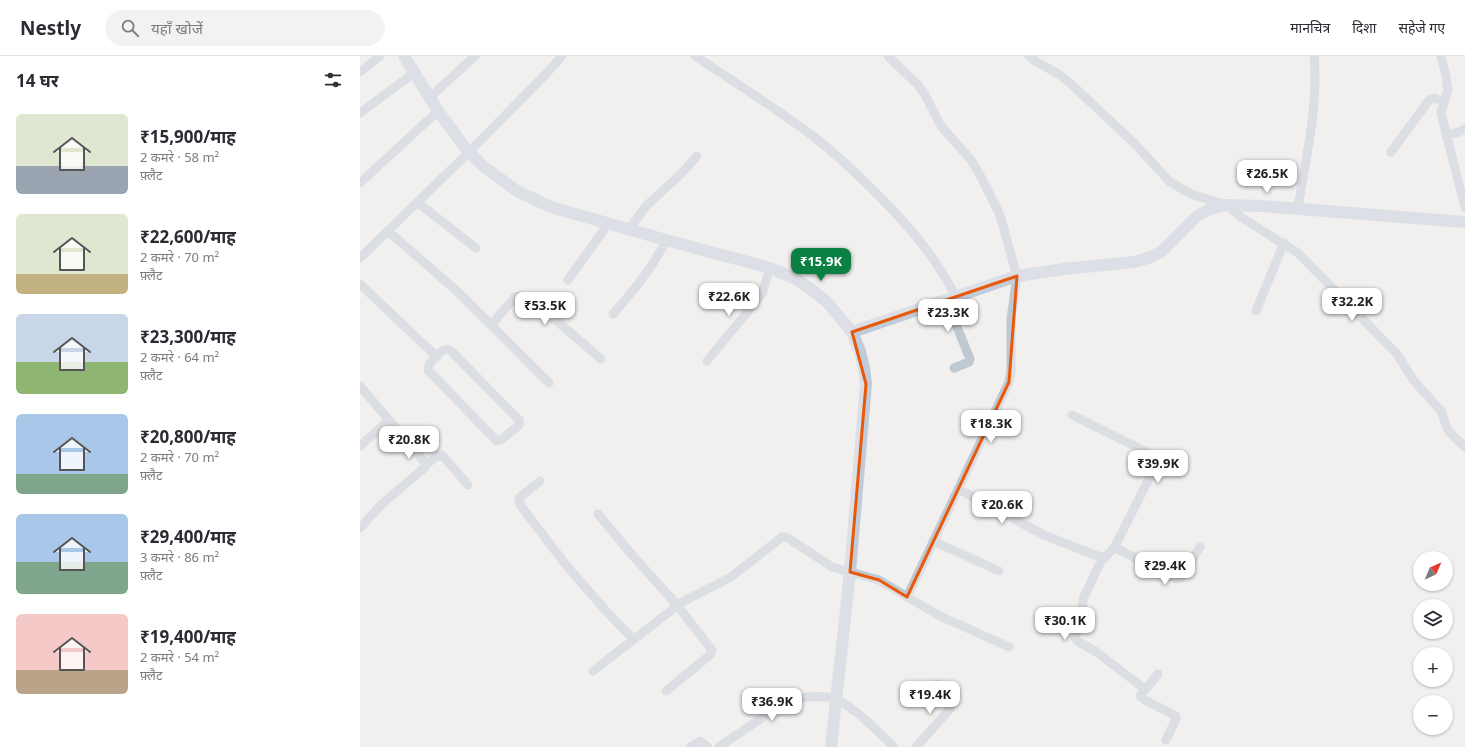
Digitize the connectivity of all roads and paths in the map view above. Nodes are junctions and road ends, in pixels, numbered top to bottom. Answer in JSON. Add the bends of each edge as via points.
{"nodes":[{"id":1,"x":380,"y":56,"type":"edge"},
{"id":2,"x":404,"y":56,"type":"edge"},
{"id":3,"x":475,"y":56,"type":"edge"},
{"id":4,"x":562,"y":56,"type":"edge"},
{"id":5,"x":695,"y":56,"type":"edge"},
{"id":6,"x":888,"y":56,"type":"edge"},
{"id":7,"x":1030,"y":56,"type":"edge"},
{"id":8,"x":1314,"y":56,"type":"edge"},
{"id":9,"x":1443,"y":58,"type":"edge"},
{"id":10,"x":360,"y":72,"type":"edge"},
{"id":11,"x":409,"y":76,"type":"junction"},
{"id":12,"x":429,"y":98,"type":"junction"},
{"id":13,"x":1444,"y":102,"type":"junction"},
{"id":14,"x":360,"y":113,"type":"edge"},
{"id":15,"x":432,"y":116,"type":"junction"},
{"id":16,"x":1465,"y":128,"type":"edge"},
{"id":17,"x":1446,"y":135,"type":"junction"},
{"id":18,"x":1391,"y":152,"type":"dead end"},
{"id":19,"x":696,"y":156,"type":"dead end"},
{"id":20,"x":463,"y":158,"type":"junction"},
{"id":21,"x":360,"y":183,"type":"edge"},
{"id":22,"x":418,"y":202,"type":"junction"},
{"id":23,"x":1227,"y":205,"type":"junction"},
{"id":24,"x":1465,"y":208,"type":"edge"},
{"id":25,"x":1298,"y":209,"type":"junction"},
{"id":26,"x":1465,"y":222,"type":"edge"},
{"id":27,"x":605,"y":229,"type":"junction"},
{"id":28,"x":629,"y":229,"type":"junction"},
{"id":29,"x":388,"y":231,"type":"junction"},
{"id":30,"x":1284,"y":243,"type":"junction"},
{"id":31,"x":663,"y":246,"type":"junction"},
{"id":32,"x":476,"y":248,"type":"dead end"},
{"id":33,"x":360,"y":258,"type":"edge"},
{"id":34,"x":768,"y":275,"type":"junction"},
{"id":35,"x":1017,"y":276,"type":"junction"},
{"id":36,"x":568,"y":280,"type":"dead end"},
{"id":37,"x":360,"y":284,"type":"edge"},
{"id":38,"x":951,"y":298,"type":"junction"},
{"id":39,"x":1256,"y":311,"type":"dead end"},
{"id":40,"x":613,"y":314,"type":"dead end"},
{"id":41,"x":491,"y":325,"type":"junction"},
{"id":42,"x":852,"y":332,"type":"junction"},
{"id":43,"x":437,"y":357,"type":"junction"},
{"id":44,"x":601,"y":359,"type":"dead end"},
{"id":45,"x":707,"y":361,"type":"dead end"},
{"id":46,"x":954,"y":368,"type":"dead end"},
{"id":47,"x":549,"y":383,"type":"dead end"},
{"id":48,"x":360,"y":386,"type":"edge"},
{"id":49,"x":1072,"y":415,"type":"dead end"},
{"id":50,"x":388,"y":421,"type":"junction"},
{"id":51,"x":360,"y":446,"type":"edge"},
{"id":52,"x":1465,"y":447,"type":"edge"},
{"id":53,"x":425,"y":466,"type":"junction"},
{"id":54,"x":540,"y":482,"type":"dead end"},
{"id":55,"x":468,"y":485,"type":"dead end"},
{"id":56,"x":958,"y":489,"type":"junction"},
{"id":57,"x":598,"y":514,"type":"dead end"},
{"id":58,"x":360,"y":528,"type":"edge"},
{"id":59,"x":933,"y":541,"type":"junction"},
{"id":60,"x":1114,"y":547,"type":"junction"},
{"id":61,"x":1200,"y":547,"type":"dead end"},
{"id":62,"x":1103,"y":558,"type":"junction"},
{"id":63,"x":845,"y":570,"type":"junction"},
{"id":64,"x":999,"y":571,"type":"dead end"},
{"id":65,"x":907,"y":597,"type":"junction"},
{"id":66,"x":677,"y":605,"type":"junction"},
{"id":67,"x":633,"y":639,"type":"junction"},
{"id":68,"x":1009,"y":647,"type":"dead end"},
{"id":69,"x":593,"y":671,"type":"dead end"},
{"id":70,"x":1158,"y":674,"type":"dead end"},
{"id":71,"x":937,"y":684,"type":"dead end"},
{"id":72,"x":1145,"y":689,"type":"junction"},
{"id":73,"x":666,"y":691,"type":"dead end"},
{"id":74,"x":831,"y":698,"type":"junction"},
{"id":75,"x":1166,"y":740,"type":"dead end"},
{"id":76,"x":690,"y":747,"type":"edge"},
{"id":77,"x":708,"y":747,"type":"edge"},
{"id":78,"x":719,"y":747,"type":"edge"},
{"id":79,"x":831,"y":747,"type":"edge"},
{"id":80,"x":894,"y":747,"type":"edge"},
{"id":81,"x":916,"y":747,"type":"edge"}],
"edges":[{"from":1,"to":10,"type":"street"},
{"from":2,"to":11,"type":"street"},
{"from":3,"to":12,"type":"street"},
{"from":4,"to":20,"type":"street"},
{"from":5,"to":38,"type":"street","via":[[790,119],[854,171],[927,248],[946,277]]},
{"from":6,"to":35,"type":"street","via":[[918,85],[941,126],[977,169],[1000,215]]},
{"from":7,"to":23,"type":"street","via":[[1070,83],[1135,144],[1170,182],[1191,194]]},
{"from":8,"to":25,"type":"street","via":[[1314,114]]},
{"from":9,"to":13,"type":"street","via":[[1448,90]]},
{"from":11,"to":12,"type":"street"},
{"from":11,"to":14,"type":"street"},
{"from":12,"to":15,"type":"street"},
{"from":13,"to":17,"type":"street","via":[[1440,113]]},
{"from":13,"to":18,"type":"street","via":[[1432,98],[1426,102]]},
{"from":15,"to":20,"type":"street"},
{"from":15,"to":21,"type":"street"},
{"from":16,"to":17,"type":"street"},
{"from":17,"to":24,"type":"street"},
{"from":19,"to":28,"type":"street","via":[[682,173],[646,206]]},
{"from":20,"to":22,"type":"street"},
{"from":20,"to":27,"type":"street","via":[[484,167],[517,191]]},
{"from":22,"to":29,"type":"street"},
{"from":22,"to":32,"type":"street"},
{"from":23,"to":25,"type":"street"},
{"from":23,"to":30,"type":"street","via":[[1240,217]]},
{"from":23,"to":35,"type":"street","via":[[1212,208],[1197,216],[1162,251],[1151,258]]},
{"from":25,"to":26,"type":"street"},
{"from":27,"to":28,"type":"street"},
{"from":27,"to":36,"type":"street"},
{"from":28,"to":31,"type":"street"},
{"from":29,"to":33,"type":"street"},
{"from":29,"to":41,"type":"street","via":[[458,292]]},
{"from":30,"to":39,"type":"street"},
{"from":30,"to":52,"type":"street","via":[[1298,252],[1397,354],[1414,381],[1440,411],[1451,434]]},
{"from":31,"to":34,"type":"street"},
{"from":31,"to":40,"type":"street","via":[[640,283]]},
{"from":34,"to":42,"type":"street","via":[[796,279],[827,302]]},
{"from":34,"to":45,"type":"street","via":[[758,298]]},
{"from":35,"to":38,"type":"street"},
{"from":35,"to":56,"type":"street","via":[[1011,319],[1010,379]]},
{"from":37,"to":43,"type":"street"},
{"from":38,"to":42,"type":"street"},
{"from":38,"to":46,"type":"street","via":[[970,360]]},
{"from":41,"to":44,"type":"street","via":[[515,297],[522,296],[558,322]]},
{"from":41,"to":47,"type":"street"},
{"from":42,"to":63,"type":"street","via":[[860,351],[866,384]]},
{"from":43,"to":43,"type":"street","via":[[445,350],[451,352],[517,417],[519,425],[497,441],[431,373],[428,366]]},
{"from":48,"to":50,"type":"street"},
{"from":49,"to":60,"type":"street","via":[[1156,458],[1156,465]]},
{"from":50,"to":51,"type":"street"},
{"from":50,"to":53,"type":"street","via":[[424,461]]},
{"from":53,"to":55,"type":"street","via":[[442,455]]},
{"from":53,"to":58,"type":"street","via":[[382,504]]},
{"from":54,"to":67,"type":"street","via":[[519,498],[521,506],[566,565]]},
{"from":56,"to":59,"type":"street"},
{"from":56,"to":62,"type":"street","via":[[1056,541]]},
{"from":57,"to":66,"type":"street"},
{"from":59,"to":64,"type":"street"},
{"from":59,"to":65,"type":"street"},
{"from":60,"to":61,"type":"street","via":[[1176,579],[1181,577]]},
{"from":60,"to":62,"type":"street"},
{"from":62,"to":72,"type":"street","via":[[1084,597],[1075,638]]},
{"from":63,"to":65,"type":"street","via":[[879,580]]},
{"from":63,"to":66,"type":"street","via":[[832,567],[786,537],[782,537],[727,580]]},
{"from":63,"to":74,"type":"street"},
{"from":65,"to":68,"type":"street"},
{"from":66,"to":67,"type":"street"},
{"from":66,"to":73,"type":"street","via":[[711,647],[712,652]]},
{"from":67,"to":69,"type":"street"},
{"from":70,"to":72,"type":"street"},
{"from":71,"to":81,"type":"street","via":[[952,700],[951,708]]},
{"from":72,"to":75,"type":"street","via":[[1141,697],[1176,716]]},
{"from":74,"to":78,"type":"street","via":[[790,699]]},
{"from":74,"to":79,"type":"street"},
{"from":74,"to":80,"type":"street","via":[[849,706]]},
{"from":76,"to":77,"type":"street","via":[[700,741]]}]}
